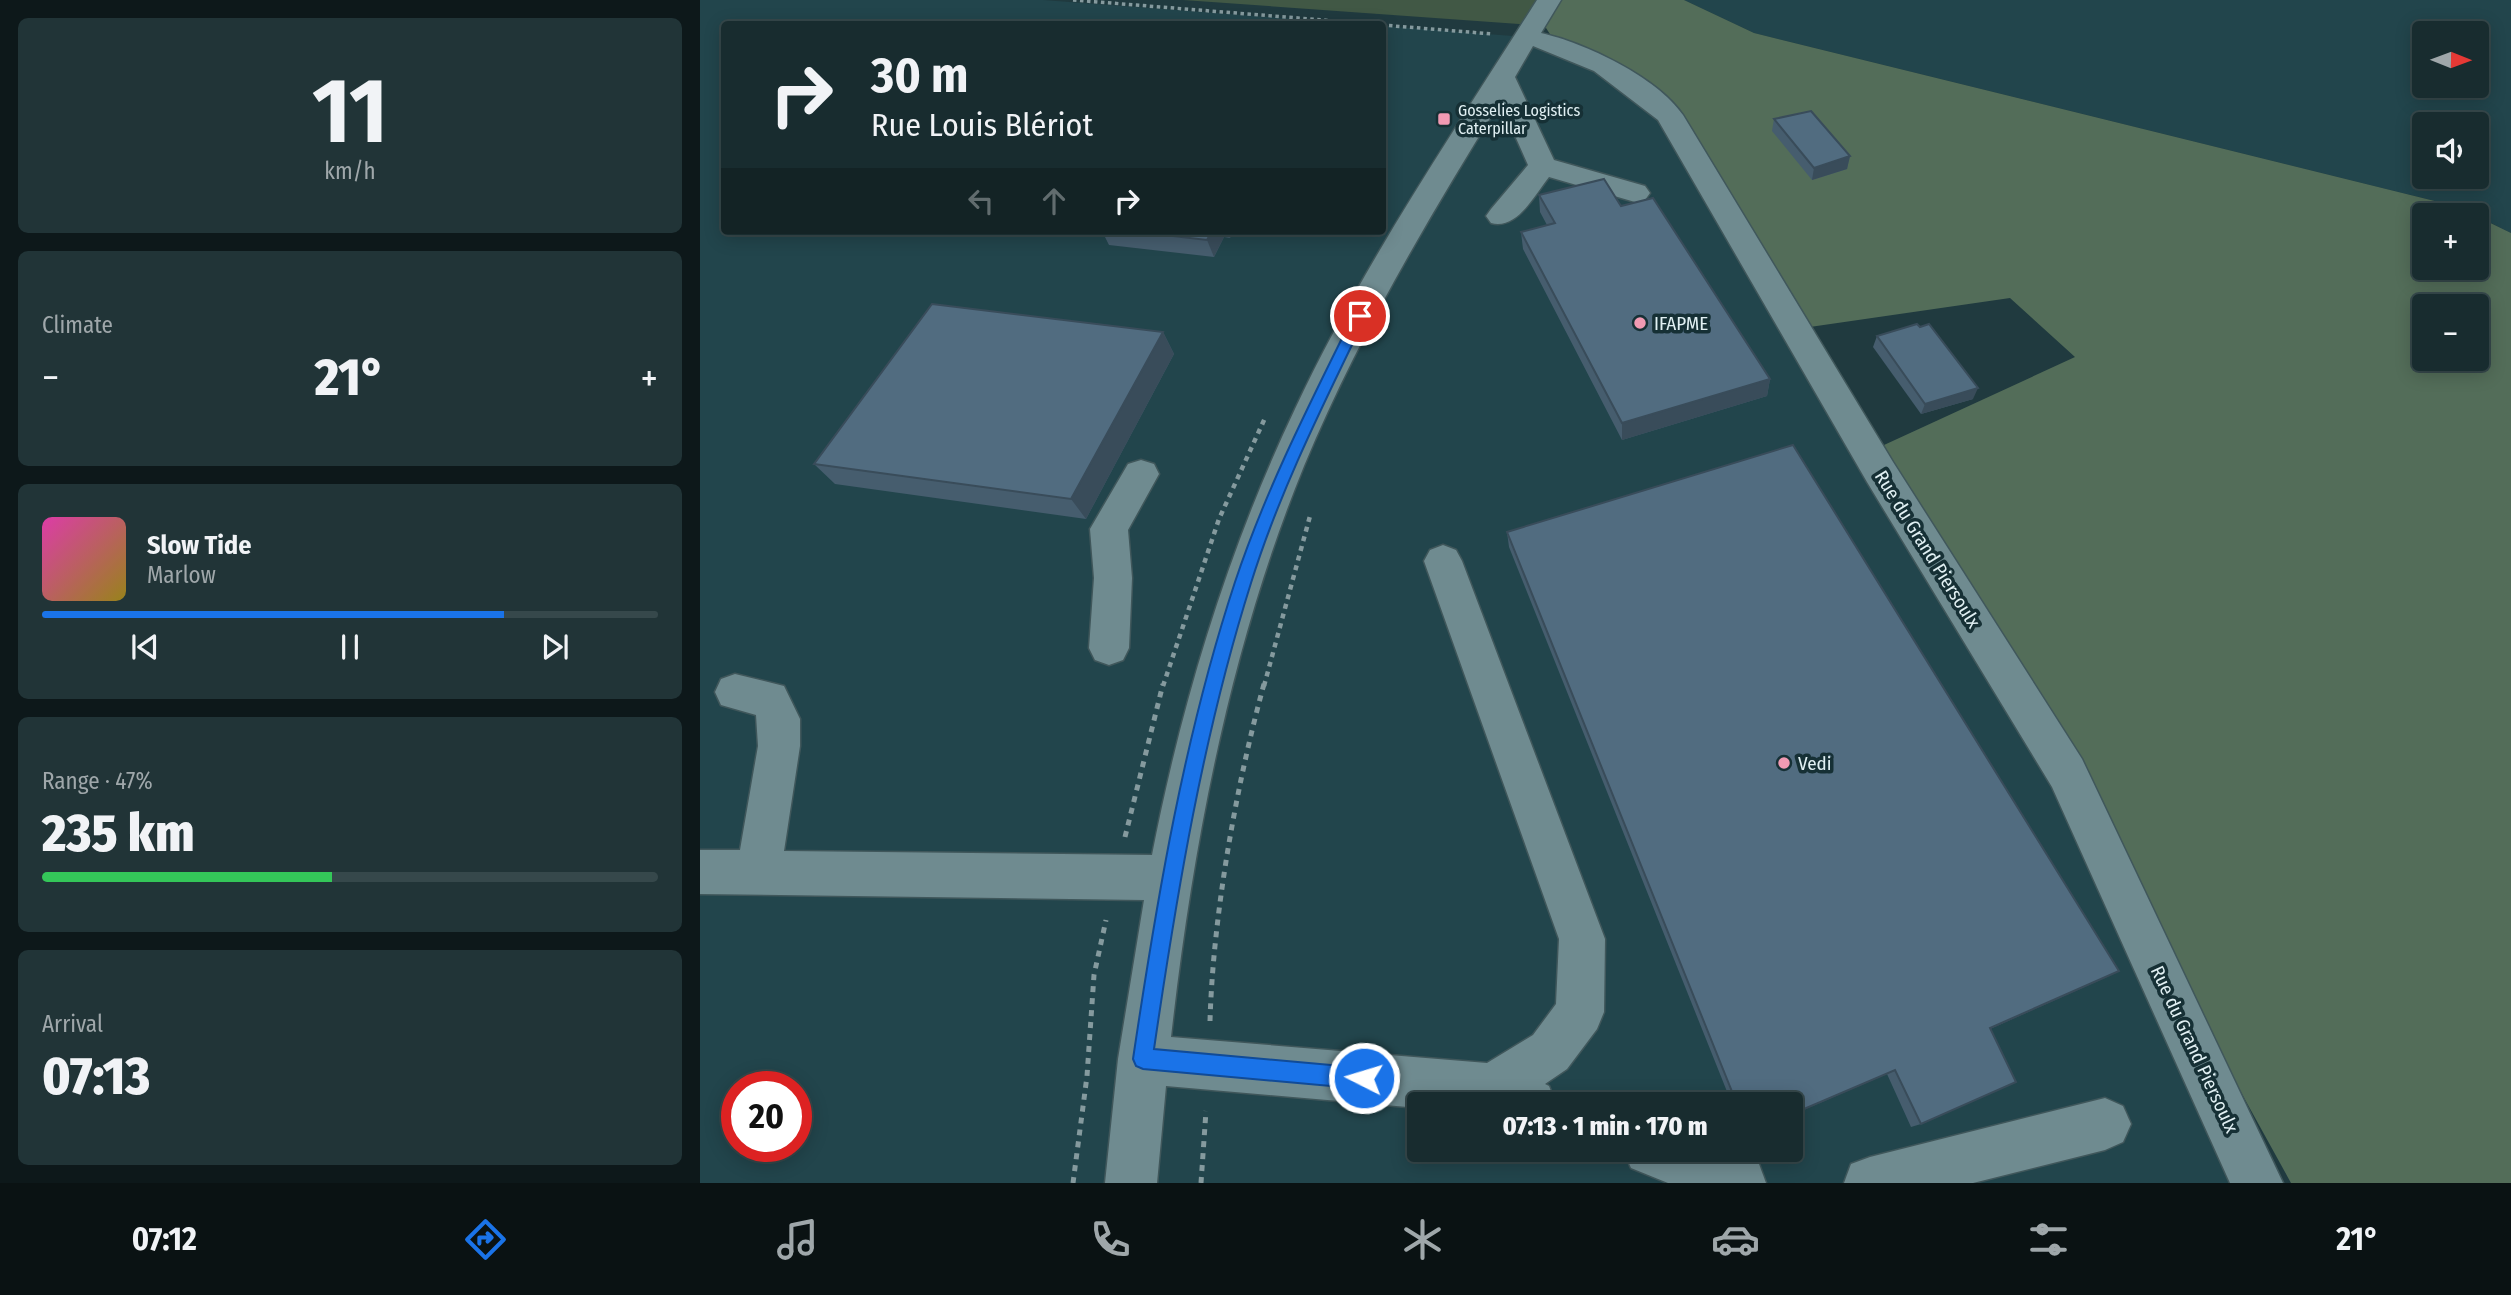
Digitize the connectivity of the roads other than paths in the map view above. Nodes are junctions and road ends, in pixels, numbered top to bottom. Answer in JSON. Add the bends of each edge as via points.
{"nodes":[{"id":1,"x":1549,"y":0,"type":"edge"},
{"id":2,"x":1526,"y":37,"type":"junction"},
{"id":3,"x":1502,"y":78,"type":"junction"},
{"id":4,"x":1543,"y":166,"type":"junction"},
{"id":5,"x":1635,"y":193,"type":"dead end"},
{"id":6,"x":1501,"y":216,"type":"dead end"},
{"id":7,"x":1141,"y":474,"type":"dead end"},
{"id":8,"x":1443,"y":561,"type":"dead end"},
{"id":9,"x":1109,"y":648,"type":"dead end"},
{"id":10,"x":735,"y":692,"type":"dead end"},
{"id":11,"x":700,"y":872,"type":"edge"},
{"id":12,"x":758,"y":874,"type":"junction"},
{"id":13,"x":1169,"y":878,"type":"junction"},
{"id":14,"x":1143,"y":1059,"type":"junction"},
{"id":15,"x":1465,"y":1092,"type":"edge"},
{"id":16,"x":1516,"y":1092,"type":"edge"},
{"id":17,"x":2105,"y":1124,"type":"dead end"},
{"id":18,"x":1682,"y":1162,"type":"edge"},
{"id":19,"x":1131,"y":1183,"type":"edge"},
{"id":20,"x":1740,"y":1183,"type":"edge"},
{"id":21,"x":1870,"y":1183,"type":"edge"},
{"id":22,"x":2257,"y":1183,"type":"edge"}],
"edges":[{"from":1,"to":2,"type":"street"},
{"from":2,"to":3,"type":"street"},
{"from":2,"to":22,"type":"street","name":"Rue du Grand Piersoulx","via":[[1586,54],[1632,82],[1669,114],[1880,472],[2067,773]]},
{"from":3,"to":4,"type":"street"},
{"from":3,"to":13,"type":"street","via":[[1360,316],[1286,466],[1243,582],[1216,676]]},
{"from":4,"to":5,"type":"street"},
{"from":4,"to":6,"type":"street"},
{"from":7,"to":9,"type":"street","via":[[1109,529],[1113,578]]},
{"from":8,"to":16,"type":"street","via":[[1582,939],[1580,1012]]},
{"from":10,"to":12,"type":"street","via":[[769,699],[779,719],[779,746]]},
{"from":11,"to":12,"type":"street"},
{"from":12,"to":13,"type":"street"},
{"from":13,"to":14,"type":"street"},
{"from":14,"to":15,"type":"street"},
{"from":14,"to":19,"type":"street"},
{"from":17,"to":21,"type":"street"},
{"from":18,"to":20,"type":"street"}]}
